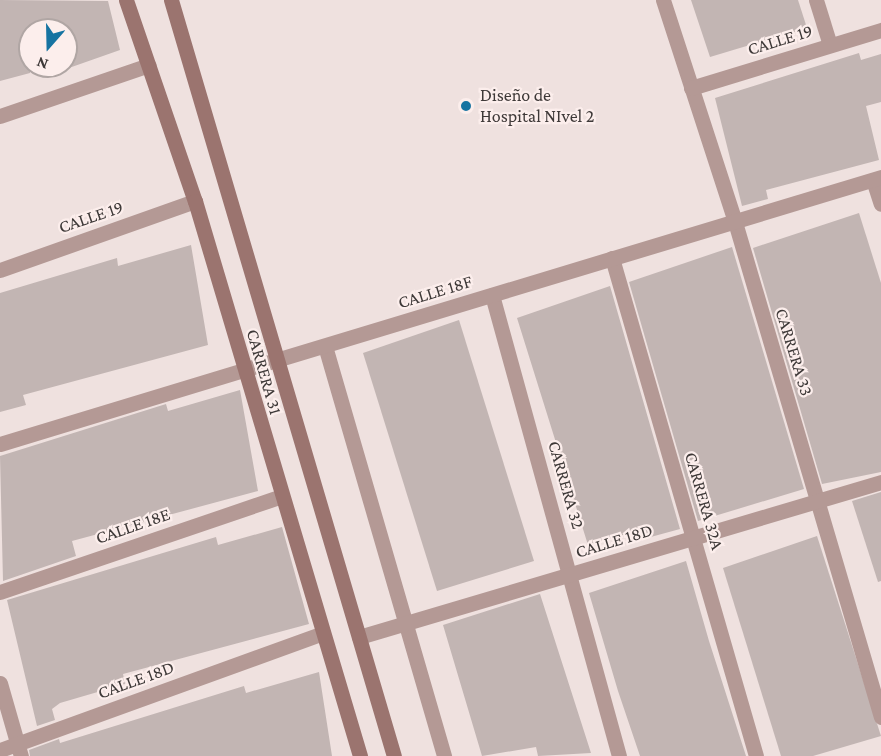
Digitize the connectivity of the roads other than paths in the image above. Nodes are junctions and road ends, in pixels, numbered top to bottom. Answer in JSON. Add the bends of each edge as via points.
{"nodes":[{"id":1,"x":126,"y":0,"type":"edge"},
{"id":2,"x":171,"y":0,"type":"edge"},
{"id":3,"x":663,"y":0,"type":"edge"},
{"id":4,"x":816,"y":0,"type":"edge"},
{"id":5,"x":881,"y":30,"type":"edge"},
{"id":6,"x":830,"y":45,"type":"junction"},
{"id":7,"x":149,"y":65,"type":"junction"},
{"id":8,"x":691,"y":87,"type":"junction"},
{"id":9,"x":0,"y":116,"type":"edge"},
{"id":10,"x":877,"y":179,"type":"edge"},
{"id":11,"x":195,"y":201,"type":"junction"},
{"id":12,"x":881,"y":204,"type":"edge"},
{"id":13,"x":735,"y":222,"type":"junction"},
{"id":14,"x":612,"y":258,"type":"junction"},
{"id":15,"x":0,"y":270,"type":"edge"},
{"id":16,"x":492,"y":295,"type":"junction"},
{"id":17,"x":324,"y":345,"type":"junction"},
{"id":18,"x":276,"y":360,"type":"junction"},
{"id":19,"x":243,"y":370,"type":"junction"},
{"id":20,"x":0,"y":444,"type":"edge"},
{"id":21,"x":881,"y":482,"type":"edge"},
{"id":22,"x":279,"y":498,"type":"junction"},
{"id":23,"x":819,"y":501,"type":"junction"},
{"id":24,"x":695,"y":537,"type":"junction"},
{"id":25,"x":571,"y":574,"type":"junction"},
{"id":26,"x":0,"y":592,"type":"edge"},
{"id":27,"x":406,"y":623,"type":"junction"},
{"id":28,"x":320,"y":634,"type":"junction"},
{"id":29,"x":359,"y":637,"type":"junction"},
{"id":30,"x":0,"y":683,"type":"edge"},
{"id":31,"x":881,"y":717,"type":"edge"},
{"id":32,"x":0,"y":750,"type":"edge"},
{"id":33,"x":20,"y":750,"type":"edge"},
{"id":34,"x":360,"y":756,"type":"edge"},
{"id":35,"x":394,"y":756,"type":"edge"},
{"id":36,"x":444,"y":756,"type":"edge"},
{"id":37,"x":619,"y":756,"type":"edge"},
{"id":38,"x":756,"y":756,"type":"edge"}],
"edges":[{"from":1,"to":7,"type":"main road","name":"CARRERA 31"},
{"from":2,"to":18,"type":"main road","name":"CARRERA 31"},
{"from":3,"to":8,"type":"street","name":"CARRERA 33"},
{"from":4,"to":6,"type":"street"},
{"from":5,"to":6,"type":"street","name":"CALLE 19"},
{"from":6,"to":8,"type":"street","name":"CALLE 19"},
{"from":7,"to":9,"type":"street"},
{"from":7,"to":11,"type":"main road","name":"CARRERA 31"},
{"from":8,"to":13,"type":"street","name":"CARRERA 33"},
{"from":10,"to":12,"type":"street"},
{"from":10,"to":13,"type":"street","name":"CALLE 18F"},
{"from":11,"to":15,"type":"street","name":"CALLE 19"},
{"from":11,"to":19,"type":"main road","name":"CARRERA 31"},
{"from":13,"to":14,"type":"street","name":"CALLE 18F"},
{"from":13,"to":23,"type":"street","name":"CARRERA 33"},
{"from":14,"to":16,"type":"street","name":"CALLE 18F"},
{"from":14,"to":24,"type":"street","name":"CARRERA 32A"},
{"from":16,"to":17,"type":"street","name":"CALLE 18F"},
{"from":16,"to":25,"type":"street","name":"CARRERA 32"},
{"from":17,"to":18,"type":"street","name":"CALLE 18F"},
{"from":17,"to":27,"type":"street"},
{"from":18,"to":19,"type":"street","name":"CALLE 18F"},
{"from":18,"to":29,"type":"main road","name":"CARRERA 31"},
{"from":19,"to":20,"type":"street","name":"CALLE 18F"},
{"from":19,"to":22,"type":"main road","name":"CARRERA 31"},
{"from":21,"to":23,"type":"street","name":"CALLE 18D"},
{"from":22,"to":26,"type":"street","name":"CALLE 18E"},
{"from":22,"to":28,"type":"main road","name":"CARRERA 31"},
{"from":23,"to":24,"type":"street","name":"CALLE 18D"},
{"from":23,"to":31,"type":"street","name":"CARRERA 33"},
{"from":24,"to":25,"type":"street","name":"CALLE 18D"},
{"from":24,"to":38,"type":"street","name":"CARRERA 32A"},
{"from":25,"to":27,"type":"street","name":"CALLE 18D"},
{"from":25,"to":37,"type":"street","name":"CARRERA 32"},
{"from":27,"to":29,"type":"street","name":"CALLE 18D"},
{"from":27,"to":36,"type":"street"},
{"from":28,"to":33,"type":"street","name":"CALLE 18D"},
{"from":28,"to":34,"type":"main road","name":"CARRERA 31"},
{"from":29,"to":35,"type":"main road","name":"CARRERA 31"},
{"from":30,"to":33,"type":"street"},
{"from":32,"to":33,"type":"street","name":"CALLE 18D"}]}
